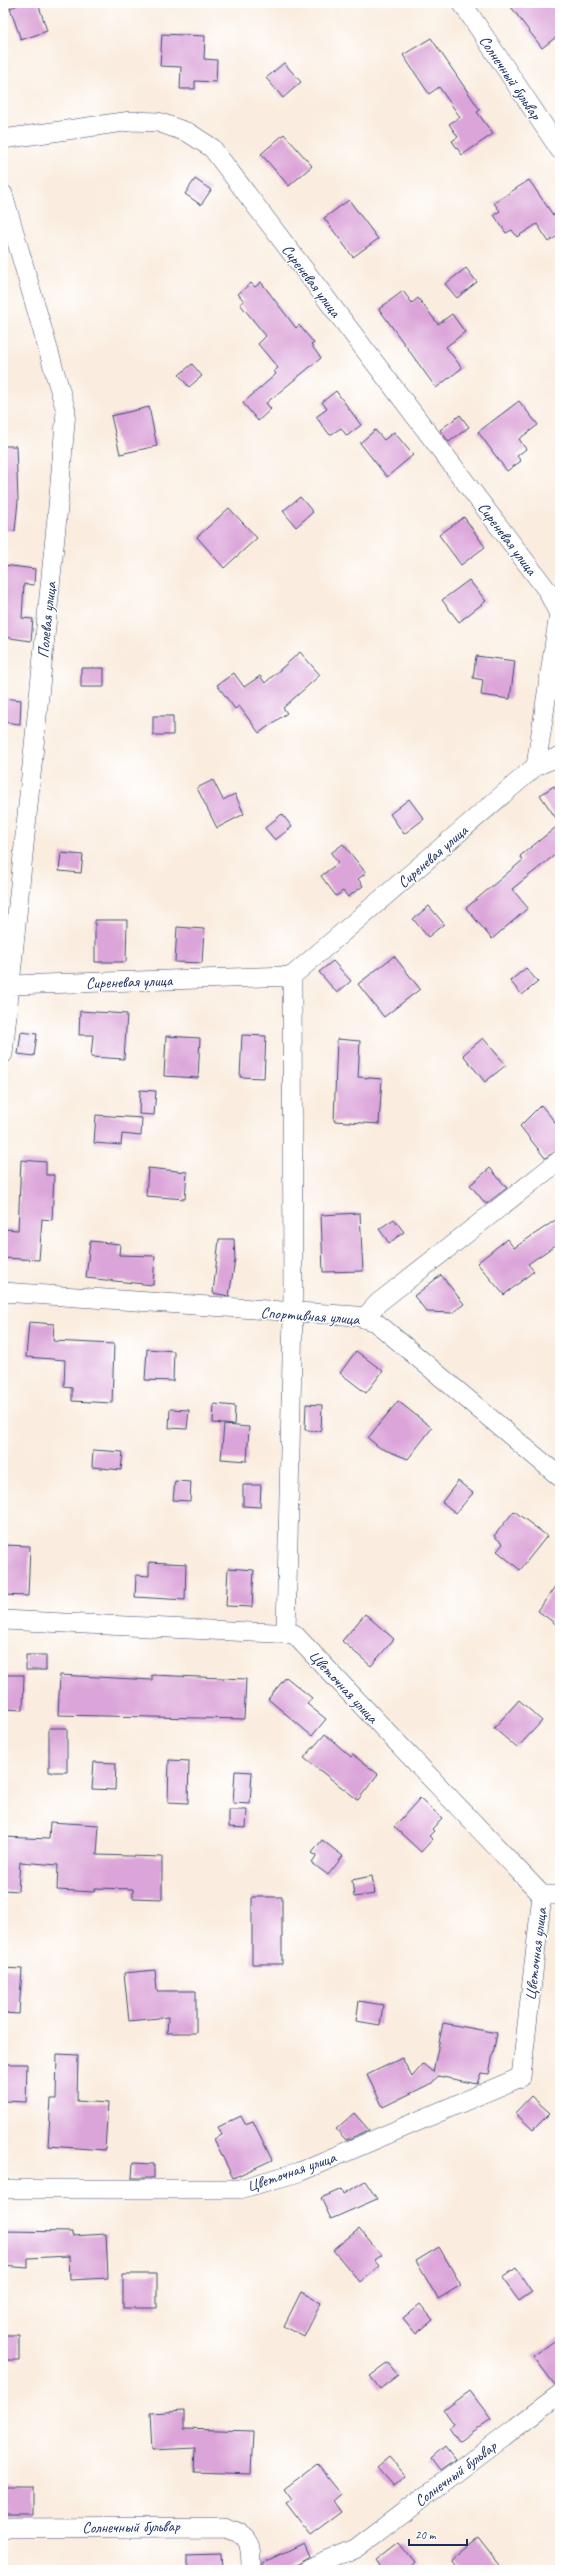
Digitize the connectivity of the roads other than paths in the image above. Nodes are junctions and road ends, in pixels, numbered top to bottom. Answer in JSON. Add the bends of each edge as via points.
{"nodes":[{"id":1,"x":462,"y":3,"type":"edge"},
{"id":2,"x":3,"y":139,"type":"edge"},
{"id":3,"x":560,"y":150,"type":"edge"},
{"id":4,"x":3,"y":194,"type":"edge"},
{"id":5,"x":560,"y":756,"type":"edge"},
{"id":6,"x":536,"y":766,"type":"junction"},
{"id":7,"x":292,"y":976,"type":"junction"},
{"id":8,"x":11,"y":985,"type":"junction"},
{"id":9,"x":6,"y":1012,"type":"edge"},
{"id":10,"x":3,"y":1054,"type":"edge"},
{"id":11,"x":560,"y":1160,"type":"edge"},
{"id":12,"x":3,"y":1292,"type":"edge"},
{"id":13,"x":293,"y":1313,"type":"junction"},
{"id":14,"x":364,"y":1318,"type":"junction"},
{"id":15,"x":560,"y":1478,"type":"edge"},
{"id":16,"x":3,"y":1620,"type":"edge"},
{"id":17,"x":286,"y":1633,"type":"junction"},
{"id":18,"x":551,"y":1895,"type":"edge"},
{"id":19,"x":3,"y":2189,"type":"edge"},
{"id":20,"x":560,"y":2394,"type":"edge"},
{"id":21,"x":3,"y":2528,"type":"edge"},
{"id":22,"x":251,"y":2570,"type":"edge"},
{"id":23,"x":305,"y":2570,"type":"edge"}],
"edges":[{"from":1,"to":3,"type":"street","name":"Солнечный бульвар"},
{"from":2,"to":6,"type":"street","name":"Сиреневая улица","via":[[131,121],[158,122],[189,133],[212,148],[547,590],[559,614]]},
{"from":4,"to":8,"type":"street","name":"Полевая улица","via":[[66,411]]},
{"from":5,"to":6,"type":"street"},
{"from":6,"to":7,"type":"street","name":"Сиреневая улица"},
{"from":7,"to":8,"type":"street","name":"Сиреневая улица"},
{"from":7,"to":13,"type":"street"},
{"from":8,"to":9,"type":"street","name":"Полевая улица"},
{"from":9,"to":10,"type":"street","name":"Полевая улица"},
{"from":11,"to":14,"type":"street","via":[[378,1303]]},
{"from":12,"to":13,"type":"street","name":"Спортивная улица"},
{"from":13,"to":14,"type":"street","name":"Спортивная улица"},
{"from":13,"to":17,"type":"street"},
{"from":14,"to":15,"type":"street","name":"Спортивная улица","via":[[384,1329]]},
{"from":16,"to":17,"type":"street","name":"Цветочная улица"},
{"from":17,"to":18,"type":"street","name":"Цветочная улица","via":[[298,1637]]},
{"from":18,"to":19,"type":"street","name":"Цветочная улица","via":[[521,2078],[299,2172],[240,2189]]},
{"from":20,"to":23,"type":"street","name":"Солнечный бульвар","via":[[355,2549]]},
{"from":21,"to":22,"type":"street","name":"Солнечный бульвар","via":[[225,2527],[240,2532],[249,2542]]}]}
